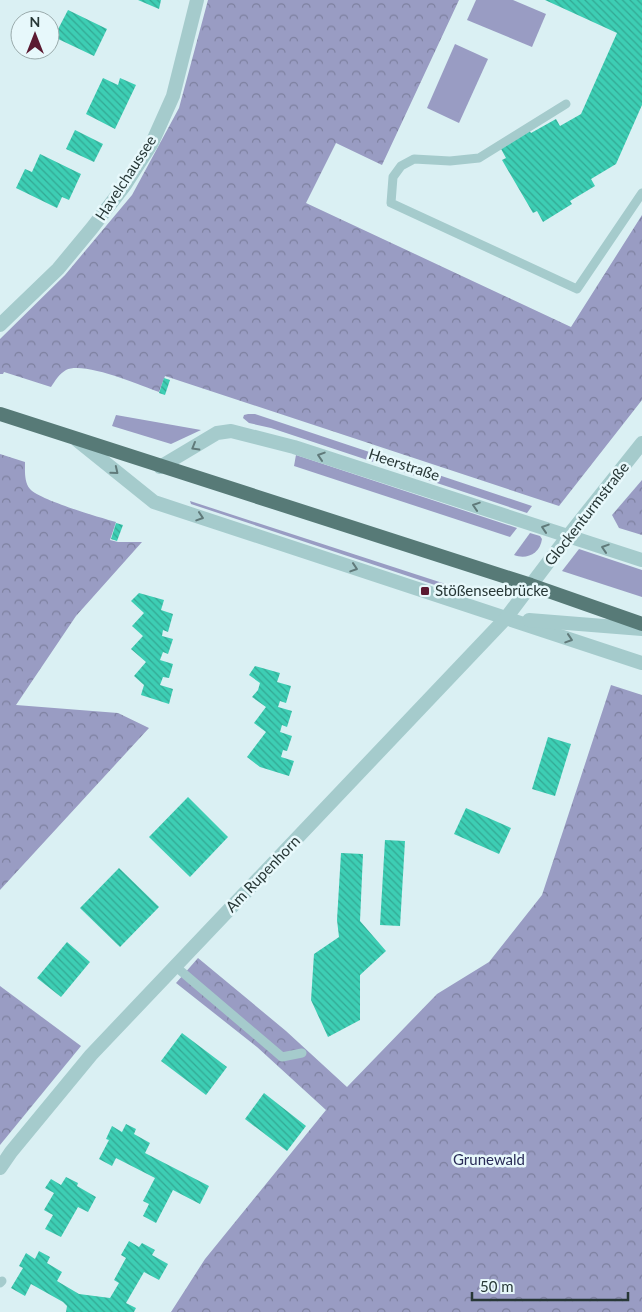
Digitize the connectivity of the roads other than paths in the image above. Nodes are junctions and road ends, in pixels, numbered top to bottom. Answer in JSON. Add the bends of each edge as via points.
{"nodes":[{"id":1,"x":197,"y":0,"type":"edge"},
{"id":2,"x":566,"y":104,"type":"dead end"},
{"id":3,"x":642,"y":193,"type":"edge"},
{"id":4,"x":0,"y":325,"type":"edge"},
{"id":5,"x":0,"y":414,"type":"edge"},
{"id":6,"x":77,"y":440,"type":"junction"},
{"id":7,"x":642,"y":443,"type":"edge"},
{"id":8,"x":160,"y":467,"type":"junction"},
{"id":9,"x":568,"y":536,"type":"junction"},
{"id":10,"x":642,"y":560,"type":"edge"},
{"id":11,"x":531,"y":586,"type":"junction"},
{"id":12,"x":506,"y":618,"type":"junction"},
{"id":13,"x":642,"y":624,"type":"edge"},
{"id":14,"x":642,"y":629,"type":"edge"},
{"id":15,"x":642,"y":663,"type":"edge"},
{"id":16,"x":175,"y":966,"type":"junction"},
{"id":17,"x":302,"y":1053,"type":"dead end"},
{"id":18,"x":0,"y":1168,"type":"edge"}],
"edges":[{"from":1,"to":4,"type":"street","name":"Havelchaussee","via":[[173,96],[152,143],[125,185],[58,269]]},
{"from":2,"to":3,"type":"lane","via":[[479,158],[450,161],[414,159],[401,166],[393,177],[391,203],[577,289]]},
{"from":5,"to":6,"type":"main road"},
{"from":6,"to":8,"type":"main road"},
{"from":6,"to":12,"type":"street","one_way":true,"via":[[154,502]]},
{"from":7,"to":9,"type":"street","name":"Glockenturmstraße"},
{"from":9,"to":8,"type":"street","name":"Heerstraße","one_way":true,"via":[[294,447],[231,431],[217,433]]},
{"from":8,"to":11,"type":"main road"},
{"from":10,"to":9,"type":"street","name":"Heerstraße","one_way":true},
{"from":9,"to":11,"type":"street","name":"Glockenturmstraße"},
{"from":11,"to":12,"type":"street","name":"Am Rupenhorn"},
{"from":11,"to":13,"type":"main road"},
{"from":12,"to":14,"type":"street"},
{"from":12,"to":15,"type":"street","one_way":true},
{"from":12,"to":16,"type":"street","name":"Am Rupenhorn"},
{"from":16,"to":17,"type":"lane","via":[[282,1057]]},
{"from":16,"to":18,"type":"street","name":"Am Rupenhorn","via":[[91,1055]]}]}
